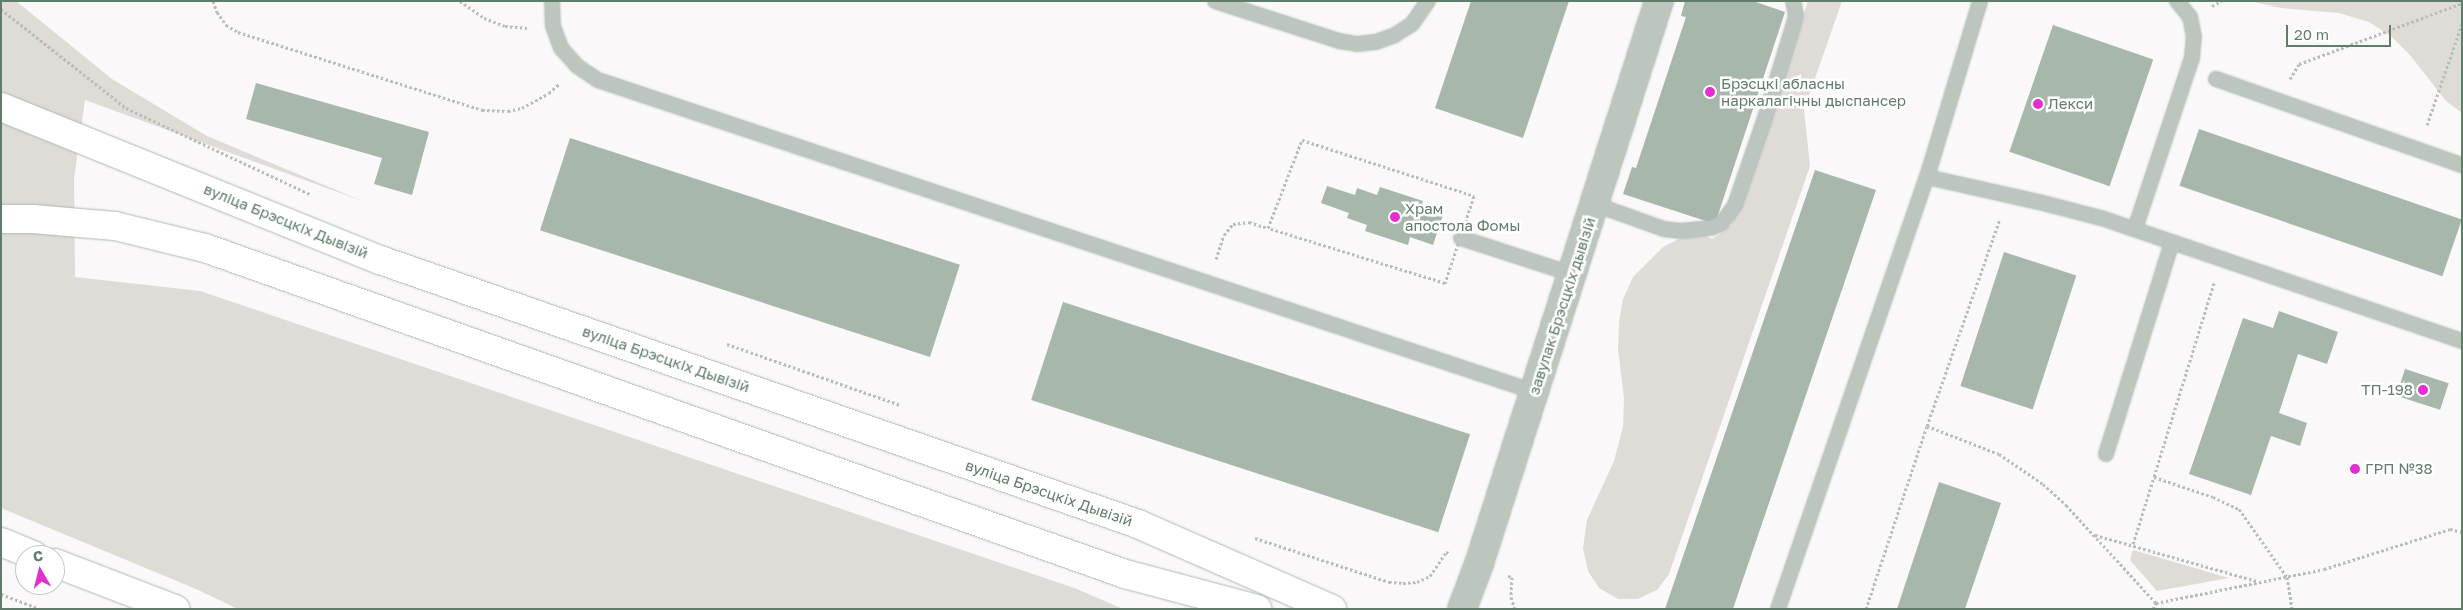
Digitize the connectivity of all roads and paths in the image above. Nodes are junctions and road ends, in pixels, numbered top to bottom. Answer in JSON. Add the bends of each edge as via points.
{"nodes":[{"id":1,"x":213,"y":1,"type":"edge"},
{"id":2,"x":460,"y":1,"type":"edge"},
{"id":3,"x":552,"y":1,"type":"edge"},
{"id":4,"x":1215,"y":1,"type":"edge"},
{"id":5,"x":1428,"y":1,"type":"edge"},
{"id":6,"x":1658,"y":1,"type":"edge"},
{"id":7,"x":1793,"y":1,"type":"edge"},
{"id":8,"x":1980,"y":1,"type":"edge"},
{"id":9,"x":2177,"y":1,"type":"edge"},
{"id":10,"x":2462,"y":3,"type":"edge"},
{"id":11,"x":1240,"y":5,"type":"edge"},
{"id":12,"x":1,"y":9,"type":"edge"},
{"id":13,"x":2462,"y":24,"type":"edge"},
{"id":14,"x":553,"y":26,"type":"junction"},
{"id":15,"x":577,"y":66,"type":"junction"},
{"id":16,"x":2216,"y":79,"type":"dead end"},
{"id":17,"x":2283,"y":100,"type":"junction"},
{"id":18,"x":1,"y":107,"type":"edge"},
{"id":19,"x":2421,"y":150,"type":"junction"},
{"id":20,"x":2462,"y":165,"type":"edge"},
{"id":21,"x":1927,"y":178,"type":"junction"},
{"id":22,"x":2009,"y":195,"type":"junction"},
{"id":23,"x":313,"y":196,"type":"dead end"},
{"id":24,"x":1594,"y":204,"type":"junction"},
{"id":25,"x":1,"y":219,"type":"edge"},
{"id":26,"x":1268,"y":228,"type":"junction"},
{"id":27,"x":2135,"y":229,"type":"junction"},
{"id":28,"x":1461,"y":238,"type":"junction"},
{"id":29,"x":2172,"y":242,"type":"junction"},
{"id":30,"x":2222,"y":258,"type":"junction"},
{"id":31,"x":1572,"y":274,"type":"junction"},
{"id":32,"x":1208,"y":283,"type":"junction"},
{"id":33,"x":2462,"y":341,"type":"edge"},
{"id":34,"x":724,"y":343,"type":"dead end"},
{"id":35,"x":1535,"y":392,"type":"junction"},
{"id":36,"x":902,"y":405,"type":"dead end"},
{"id":37,"x":1927,"y":426,"type":"junction"},
{"id":38,"x":2106,"y":454,"type":"dead end"},
{"id":39,"x":2154,"y":477,"type":"junction"},
{"id":40,"x":2462,"y":532,"type":"edge"},
{"id":41,"x":2094,"y":535,"type":"junction"},
{"id":42,"x":1249,"y":536,"type":"dead end"},
{"id":43,"x":1,"y":542,"type":"edge"},
{"id":44,"x":2134,"y":544,"type":"junction"},
{"id":45,"x":15,"y":548,"type":"edge"},
{"id":46,"x":1480,"y":564,"type":"junction"},
{"id":47,"x":65,"y":567,"type":"edge"},
{"id":48,"x":1125,"y":574,"type":"junction"},
{"id":49,"x":2287,"y":577,"type":"junction"},
{"id":50,"x":2260,"y":582,"type":"junction"},
{"id":51,"x":1,"y":594,"type":"edge"},
{"id":52,"x":2156,"y":603,"type":"junction"},
{"id":53,"x":40,"y":609,"type":"edge"},
{"id":54,"x":175,"y":609,"type":"edge"},
{"id":55,"x":1177,"y":609,"type":"edge"},
{"id":56,"x":1257,"y":609,"type":"edge"},
{"id":57,"x":1332,"y":609,"type":"edge"},
{"id":58,"x":1462,"y":609,"type":"edge"},
{"id":59,"x":1515,"y":609,"type":"edge"},
{"id":60,"x":1778,"y":609,"type":"edge"},
{"id":61,"x":1866,"y":609,"type":"edge"},
{"id":62,"x":2153,"y":609,"type":"edge"},
{"id":63,"x":2292,"y":609,"type":"edge"}],
"edges":[{"from":1,"to":15,"type":"path","via":[[216,12],[226,25],[238,32],[482,110],[522,108],[549,93]]},
{"from":2,"to":14,"type":"path","via":[[484,18],[505,26]]},
{"from":3,"to":14,"type":"lane"},
{"from":4,"to":11,"type":"lane"},
{"from":5,"to":11,"type":"lane","via":[[1412,24],[1395,35],[1376,42],[1356,44],[1339,42]]},
{"from":6,"to":24,"type":"street","name":"завулак Брэсцкіх дывізій"},
{"from":7,"to":24,"type":"lane","via":[[1796,15],[1764,121],[1736,205],[1722,223],[1711,228],[1681,231]]},
{"from":8,"to":21,"type":"lane"},
{"from":9,"to":27,"type":"lane","via":[[2190,17],[2194,37],[2192,58]]},
{"from":10,"to":17,"type":"path","via":[[2299,64]]},
{"from":12,"to":23,"type":"path","via":[[126,108]]},
{"from":13,"to":19,"type":"path","via":[[2432,106]]},
{"from":14,"to":15,"type":"lane","via":[[561,48]]},
{"from":15,"to":32,"type":"lane","via":[[598,80],[623,90]]},
{"from":16,"to":17,"type":"lane"},
{"from":17,"to":19,"type":"lane"},
{"from":18,"to":57,"type":"main road","name":"вуліца Брэсцкіх Дывізій","via":[[380,260],[1138,524]]},
{"from":19,"to":20,"type":"lane"},
{"from":21,"to":22,"type":"lane"},
{"from":21,"to":60,"type":"lane"},
{"from":22,"to":27,"type":"lane"},
{"from":22,"to":37,"type":"path"},
{"from":24,"to":31,"type":"street","name":"завулак Брэсцкіх дывізій"},
{"from":25,"to":48,"type":"main road","via":[[115,226],[205,248]]},
{"from":26,"to":28,"type":"path","via":[[1445,283]]},
{"from":26,"to":28,"type":"path","via":[[1302,140],[1474,196]]},
{"from":26,"to":32,"type":"path","via":[[1240,222],[1227,229]]},
{"from":27,"to":29,"type":"lane"},
{"from":28,"to":31,"type":"lane"},
{"from":29,"to":30,"type":"lane"},
{"from":29,"to":38,"type":"lane"},
{"from":30,"to":33,"type":"lane"},
{"from":30,"to":39,"type":"path"},
{"from":31,"to":35,"type":"street","name":"завулак Брэсцкіх дывізій"},
{"from":32,"to":35,"type":"lane"},
{"from":34,"to":36,"type":"path"},
{"from":35,"to":46,"type":"street","name":"завулак Брэсцкіх дывізій"},
{"from":37,"to":41,"type":"path","via":[[1980,445],[2021,468],[2066,505]]},
{"from":37,"to":61,"type":"path"},
{"from":39,"to":44,"type":"path"},
{"from":39,"to":49,"type":"path","via":[[2238,509]]},
{"from":40,"to":49,"type":"path","via":[[2450,529],[2324,569]]},
{"from":41,"to":44,"type":"path"},
{"from":41,"to":52,"type":"path"},
{"from":42,"to":46,"type":"path","via":[[1396,582],[1417,582],[1430,576],[1446,552]]},
{"from":43,"to":45,"type":"main road"},
{"from":44,"to":50,"type":"path"},
{"from":46,"to":58,"type":"street","name":"завулак Брэсцкіх дывізій"},
{"from":46,"to":59,"type":"path","via":[[1512,577],[1511,597]]},
{"from":47,"to":54,"type":"main road"},
{"from":48,"to":55,"type":"main road"},
{"from":48,"to":56,"type":"main road"},
{"from":49,"to":50,"type":"path"},
{"from":49,"to":63,"type":"path"},
{"from":50,"to":52,"type":"path"},
{"from":51,"to":53,"type":"path"},
{"from":52,"to":62,"type":"path"}]}
